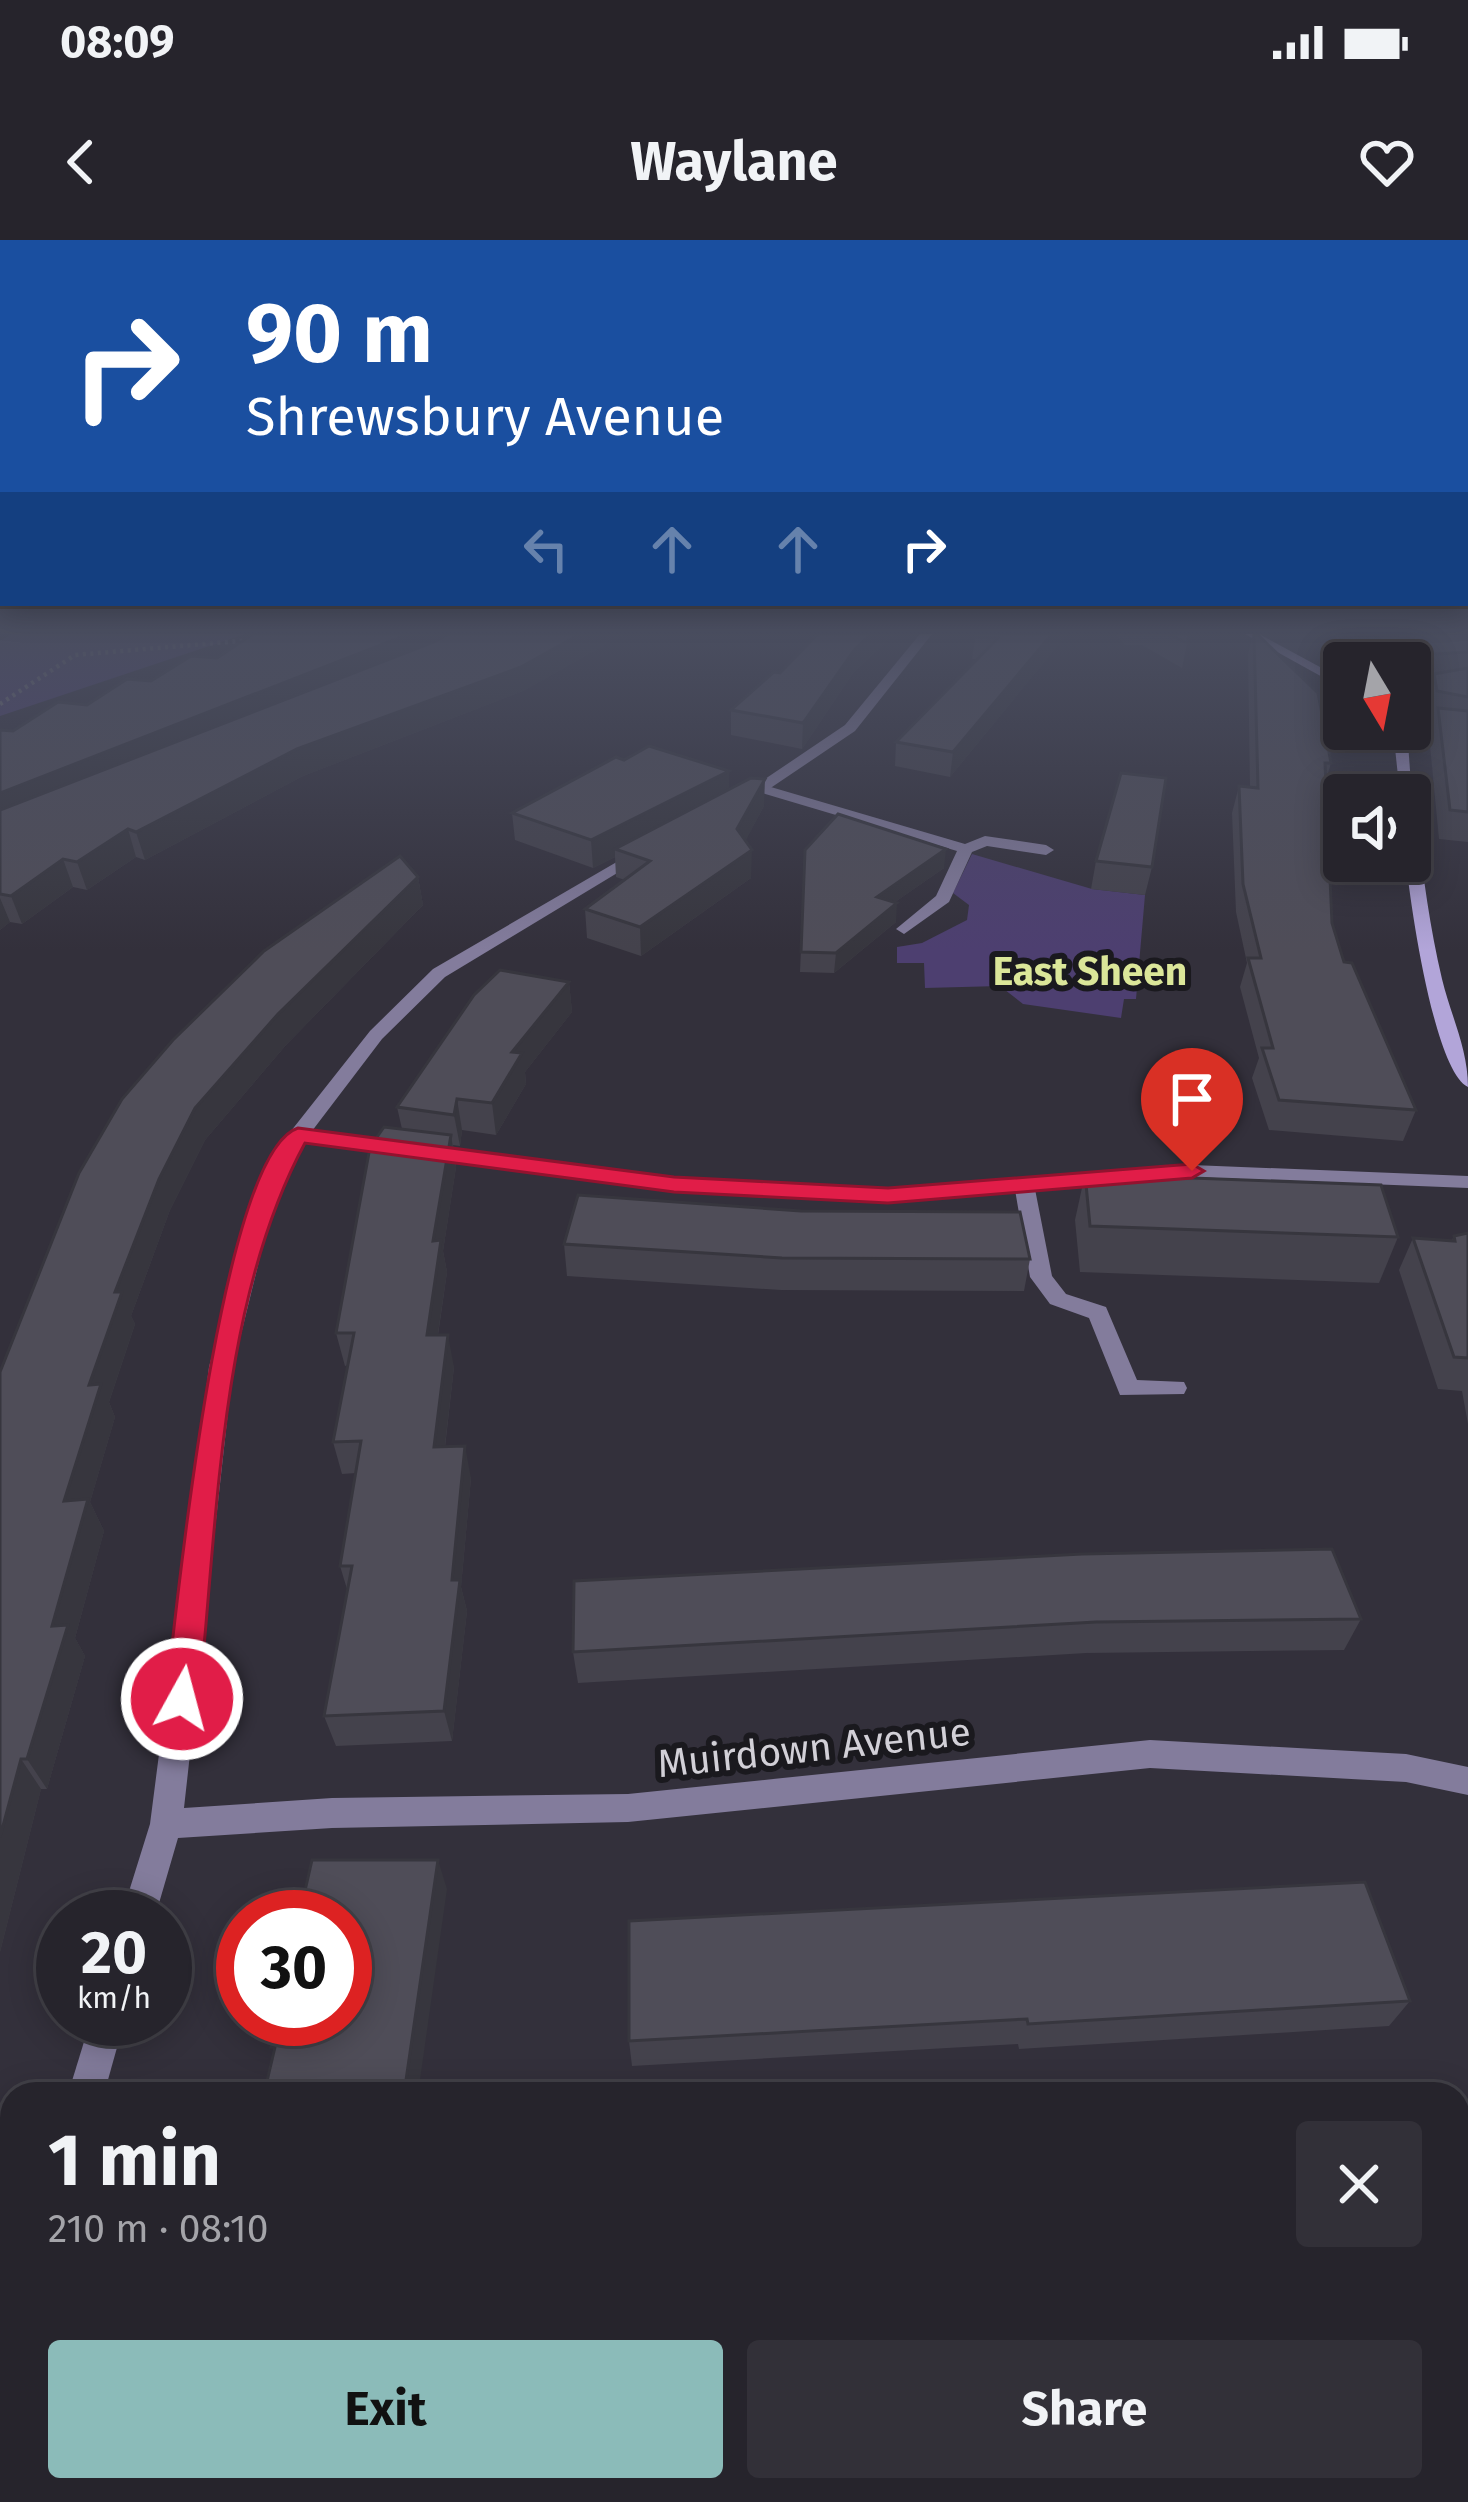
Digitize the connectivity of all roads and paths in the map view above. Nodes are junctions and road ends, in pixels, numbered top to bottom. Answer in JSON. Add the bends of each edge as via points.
{"nodes":[{"id":1,"x":834,"y":740,"type":"edge"},
{"id":2,"x":764,"y":789,"type":"junction"},
{"id":3,"x":726,"y":809,"type":"edge"},
{"id":4,"x":668,"y":839,"type":"edge"},
{"id":5,"x":966,"y":848,"type":"junction"},
{"id":6,"x":1046,"y":850,"type":"dead end"},
{"id":7,"x":1417,"y":882,"type":"edge"},
{"id":8,"x":904,"y":929,"type":"dead end"},
{"id":9,"x":1468,"y":1081,"type":"edge"},
{"id":10,"x":298,"y":1135,"type":"junction"},
{"id":11,"x":1468,"y":1182,"type":"edge"},
{"id":12,"x":1024,"y":1184,"type":"junction"},
{"id":13,"x":1175,"y":1388,"type":"dead end"},
{"id":14,"x":1468,"y":1780,"type":"edge"},
{"id":15,"x":166,"y":1824,"type":"junction"},
{"id":16,"x":147,"y":1890,"type":"edge"},
{"id":17,"x":101,"y":2046,"type":"edge"},
{"id":18,"x":90,"y":2082,"type":"edge"}],
"edges":[{"from":1,"to":2,"type":"street"},
{"from":2,"to":3,"type":"street"},
{"from":2,"to":5,"type":"street"},
{"from":4,"to":10,"type":"street","via":[[439,973],[376,1035]]},
{"from":5,"to":6,"type":"street","via":[[985,842]]},
{"from":5,"to":8,"type":"street","via":[[943,899]]},
{"from":7,"to":9,"type":"main road","via":[[1438,1011]]},
{"from":10,"to":12,"type":"street","via":[[674,1185],[888,1195]]},
{"from":10,"to":15,"type":"street","via":[[264,1196],[221,1367]]},
{"from":11,"to":12,"type":"street","via":[[1192,1171]]},
{"from":12,"to":13,"type":"street","via":[[1049,1288],[1098,1312],[1129,1390]]},
{"from":14,"to":15,"type":"street","name":"Muirdown Avenue","via":[[1406,1768],[1150,1754],[628,1808]]},
{"from":15,"to":16,"type":"street"},
{"from":17,"to":18,"type":"street"}]}
